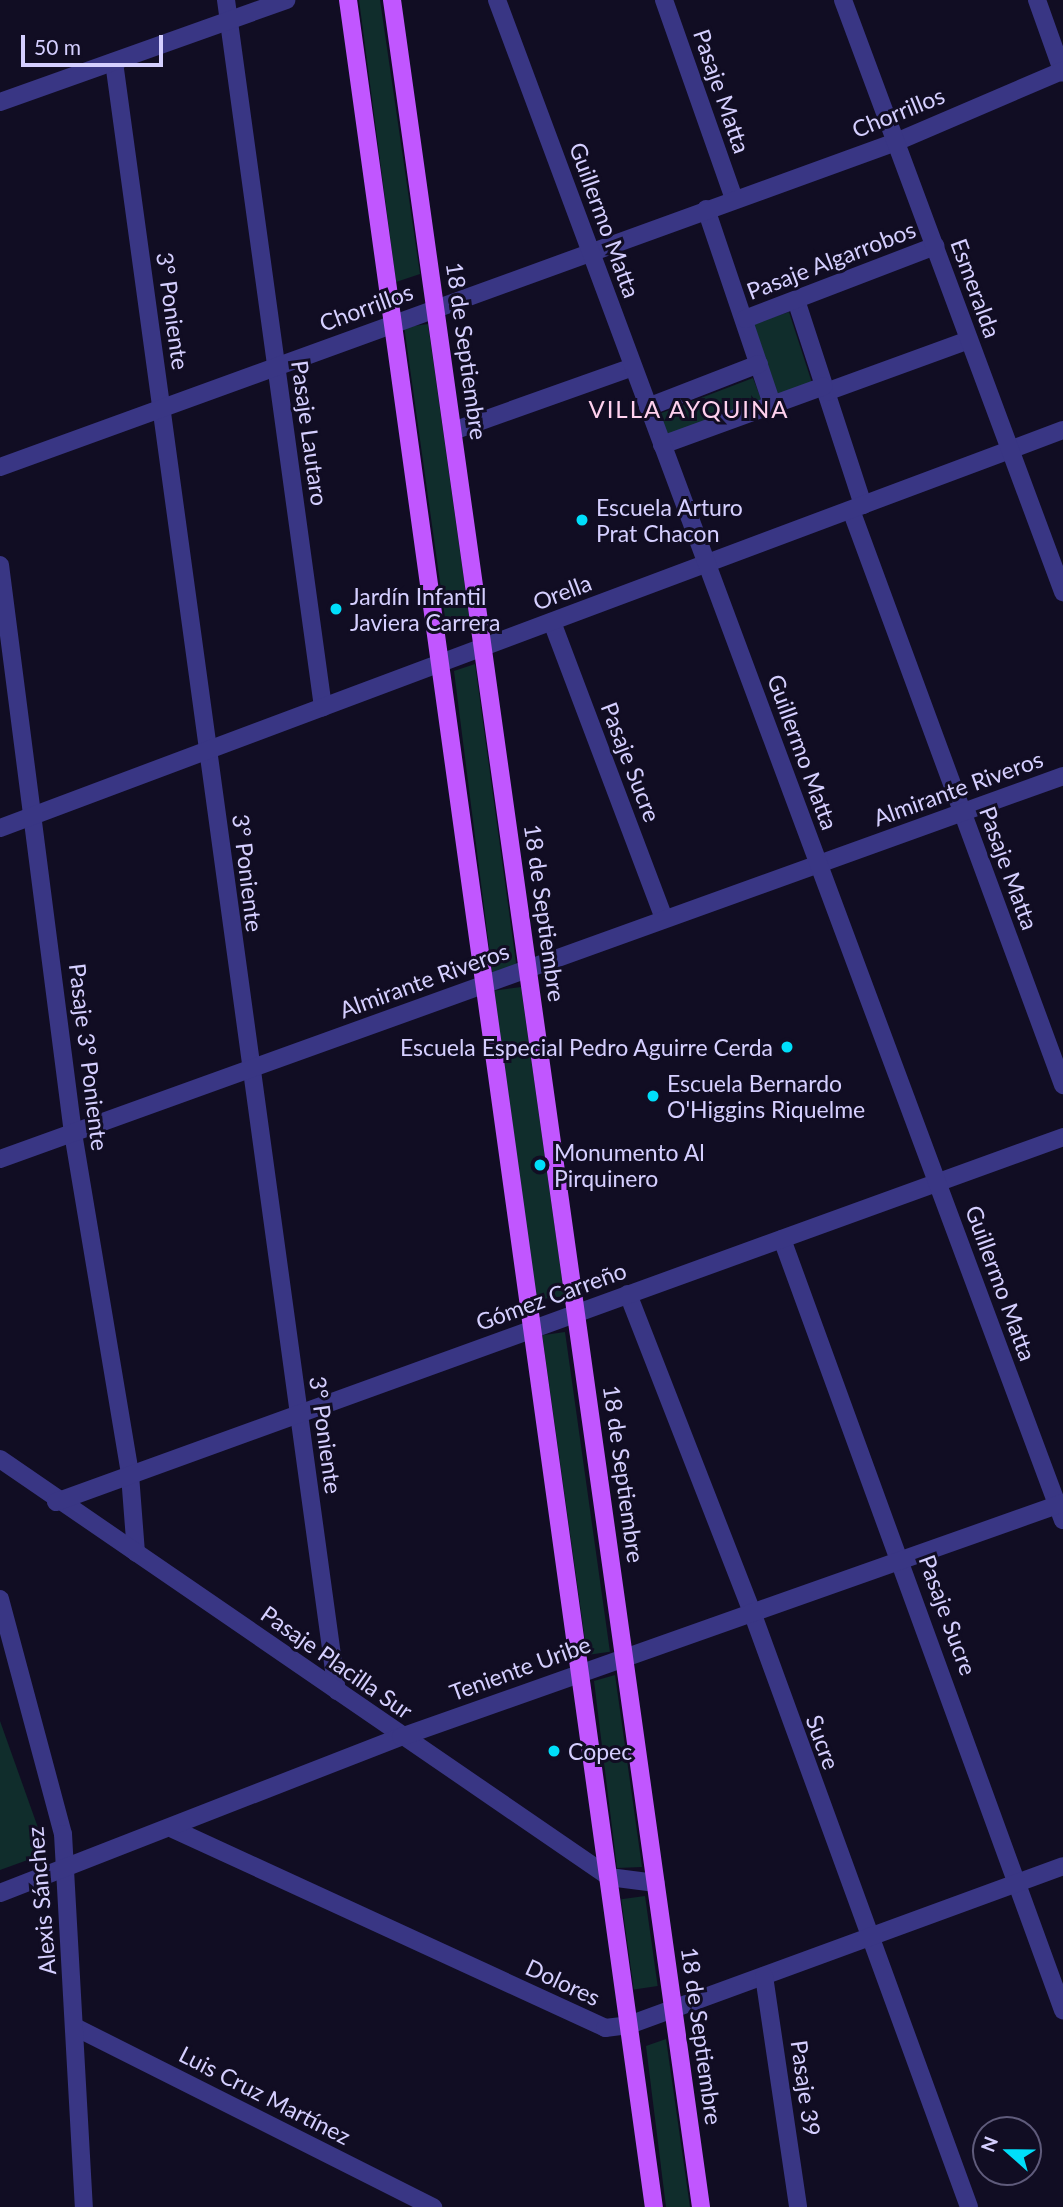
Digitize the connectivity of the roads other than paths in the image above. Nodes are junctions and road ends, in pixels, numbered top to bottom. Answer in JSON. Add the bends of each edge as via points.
{"nodes":[{"id":1,"x":226,"y":0,"type":"edge"},
{"id":2,"x":286,"y":0,"type":"edge"},
{"id":3,"x":348,"y":0,"type":"edge"},
{"id":4,"x":392,"y":0,"type":"edge"},
{"id":5,"x":497,"y":0,"type":"edge"},
{"id":6,"x":664,"y":0,"type":"edge"},
{"id":7,"x":844,"y":0,"type":"edge"},
{"id":8,"x":1037,"y":0,"type":"edge"},
{"id":9,"x":229,"y":19,"type":"junction"},
{"id":10,"x":114,"y":62,"type":"junction"},
{"id":11,"x":1063,"y":72,"type":"edge"},
{"id":12,"x":0,"y":102,"type":"edge"},
{"id":13,"x":896,"y":142,"type":"junction"},
{"id":14,"x":734,"y":199,"type":"junction"},
{"id":15,"x":706,"y":209,"type":"junction"},
{"id":16,"x":934,"y":246,"type":"junction"},
{"id":17,"x":590,"y":251,"type":"junction"},
{"id":18,"x":796,"y":300,"type":"junction"},
{"id":19,"x":436,"y":307,"type":"junction"},
{"id":20,"x":745,"y":319,"type":"junction"},
{"id":21,"x":393,"y":323,"type":"junction"},
{"id":22,"x":969,"y":340,"type":"junction"},
{"id":23,"x":760,"y":364,"type":"junction"},
{"id":24,"x":276,"y":365,"type":"junction"},
{"id":25,"x":633,"y":367,"type":"junction"},
{"id":26,"x":825,"y":389,"type":"junction"},
{"id":27,"x":772,"y":404,"type":"junction"},
{"id":28,"x":648,"y":407,"type":"junction"},
{"id":29,"x":161,"y":409,"type":"junction"},
{"id":30,"x":1063,"y":430,"type":"edge"},
{"id":31,"x":453,"y":431,"type":"junction"},
{"id":32,"x":662,"y":445,"type":"junction"},
{"id":33,"x":1010,"y":450,"type":"junction"},
{"id":34,"x":0,"y":467,"type":"edge"},
{"id":35,"x":857,"y":507,"type":"junction"},
{"id":36,"x":706,"y":564,"type":"junction"},
{"id":37,"x":0,"y":565,"type":"edge"},
{"id":38,"x":1063,"y":592,"type":"edge"},
{"id":39,"x":552,"y":622,"type":"junction"},
{"id":40,"x":484,"y":647,"type":"junction"},
{"id":41,"x":441,"y":663,"type":"junction"},
{"id":42,"x":323,"y":707,"type":"junction"},
{"id":43,"x":208,"y":753,"type":"junction"},
{"id":44,"x":1063,"y":776,"type":"edge"},
{"id":45,"x":962,"y":812,"type":"junction"},
{"id":46,"x":33,"y":816,"type":"junction"},
{"id":47,"x":0,"y":828,"type":"edge"},
{"id":48,"x":818,"y":864,"type":"junction"},
{"id":49,"x":664,"y":919,"type":"junction"},
{"id":50,"x":527,"y":969,"type":"junction"},
{"id":51,"x":483,"y":985,"type":"junction"},
{"id":52,"x":248,"y":1070,"type":"junction"},
{"id":53,"x":1063,"y":1085,"type":"edge"},
{"id":54,"x":73,"y":1133,"type":"junction"},
{"id":55,"x":1063,"y":1137,"type":"edge"},
{"id":56,"x":0,"y":1159,"type":"edge"},
{"id":57,"x":937,"y":1182,"type":"junction"},
{"id":58,"x":782,"y":1239,"type":"junction"},
{"id":59,"x":628,"y":1294,"type":"junction"},
{"id":60,"x":576,"y":1313,"type":"junction"},
{"id":61,"x":533,"y":1329,"type":"junction"},
{"id":62,"x":299,"y":1414,"type":"junction"},
{"id":63,"x":0,"y":1459,"type":"edge"},
{"id":64,"x":130,"y":1475,"type":"junction"},
{"id":65,"x":56,"y":1502,"type":"junction"},
{"id":66,"x":1061,"y":1509,"type":"edge"},
{"id":67,"x":136,"y":1553,"type":"junction"},
{"id":68,"x":902,"y":1559,"type":"junction"},
{"id":69,"x":0,"y":1599,"type":"edge"},
{"id":70,"x":752,"y":1612,"type":"junction"},
{"id":71,"x":623,"y":1657,"type":"junction"},
{"id":72,"x":580,"y":1672,"type":"junction"},
{"id":73,"x":337,"y":1691,"type":"junction"},
{"id":74,"x":401,"y":1737,"type":"junction"},
{"id":75,"x":173,"y":1829,"type":"junction"},
{"id":76,"x":1063,"y":1866,"type":"edge"},
{"id":77,"x":66,"y":1870,"type":"junction"},
{"id":78,"x":609,"y":1877,"type":"junction"},
{"id":79,"x":656,"y":1883,"type":"junction"},
{"id":80,"x":1017,"y":1883,"type":"junction"},
{"id":81,"x":0,"y":1893,"type":"edge"},
{"id":82,"x":867,"y":1938,"type":"junction"},
{"id":83,"x":764,"y":1976,"type":"junction"},
{"id":84,"x":674,"y":2008,"type":"junction"},
{"id":85,"x":1063,"y":2010,"type":"edge"},
{"id":86,"x":629,"y":2025,"type":"junction"},
{"id":87,"x":75,"y":2027,"type":"junction"},
{"id":88,"x":84,"y":2207,"type":"edge"},
{"id":89,"x":433,"y":2207,"type":"edge"},
{"id":90,"x":654,"y":2207,"type":"edge"},
{"id":91,"x":701,"y":2207,"type":"edge"},
{"id":92,"x":799,"y":2207,"type":"edge"},
{"id":93,"x":969,"y":2207,"type":"edge"}],
"edges":[{"from":1,"to":9,"type":"street","name":"Pasaje Lautaro"},
{"from":2,"to":9,"type":"street"},
{"from":3,"to":21,"type":"main road"},
{"from":4,"to":19,"type":"main road","name":"18 de Septiembre"},
{"from":5,"to":17,"type":"street","name":"Guillermo Matta"},
{"from":6,"to":14,"type":"street","name":"Pasaje Matta"},
{"from":7,"to":13,"type":"street","name":"Esmeralda"},
{"from":8,"to":11,"type":"street"},
{"from":9,"to":10,"type":"street"},
{"from":9,"to":24,"type":"street","name":"Pasaje Lautaro"},
{"from":10,"to":12,"type":"street"},
{"from":10,"to":29,"type":"street","name":"3° Poniente"},
{"from":11,"to":13,"type":"street","name":"Chorrillos"},
{"from":13,"to":14,"type":"street","name":"Chorrillos"},
{"from":13,"to":16,"type":"street","name":"Esmeralda"},
{"from":14,"to":15,"type":"street","name":"Chorrillos"},
{"from":15,"to":17,"type":"street","name":"Chorrillos"},
{"from":15,"to":20,"type":"street"},
{"from":16,"to":18,"type":"street","name":"Pasaje Algarrobos"},
{"from":16,"to":22,"type":"street","name":"Esmeralda"},
{"from":17,"to":19,"type":"street","name":"Chorrillos"},
{"from":17,"to":25,"type":"street","name":"Guillermo Matta"},
{"from":18,"to":20,"type":"street","name":"Pasaje Algarrobos"},
{"from":18,"to":26,"type":"street","name":"Pasaje Matta"},
{"from":19,"to":21,"type":"street","name":"Chorrillos"},
{"from":19,"to":31,"type":"main road","name":"18 de Septiembre"},
{"from":20,"to":23,"type":"street"},
{"from":21,"to":24,"type":"street","name":"Chorrillos"},
{"from":21,"to":41,"type":"main road"},
{"from":22,"to":26,"type":"street"},
{"from":22,"to":33,"type":"street","name":"Esmeralda"},
{"from":23,"to":27,"type":"street"},
{"from":23,"to":28,"type":"street"},
{"from":24,"to":29,"type":"street","name":"Chorrillos"},
{"from":24,"to":42,"type":"street","name":"Pasaje Lautaro"},
{"from":25,"to":28,"type":"street","name":"Guillermo Matta"},
{"from":25,"to":31,"type":"street"},
{"from":26,"to":27,"type":"street"},
{"from":26,"to":35,"type":"street","name":"Pasaje Matta"},
{"from":27,"to":32,"type":"street"},
{"from":28,"to":32,"type":"street","name":"Guillermo Matta"},
{"from":29,"to":34,"type":"street","name":"Chorrillos"},
{"from":29,"to":43,"type":"street","name":"3° Poniente"},
{"from":30,"to":33,"type":"street","name":"Orella"},
{"from":31,"to":40,"type":"main road","name":"18 de Septiembre"},
{"from":32,"to":36,"type":"street","name":"Guillermo Matta"},
{"from":33,"to":35,"type":"street","name":"Orella"},
{"from":33,"to":38,"type":"street","name":"Esmeralda"},
{"from":35,"to":36,"type":"street","name":"Orella"},
{"from":35,"to":45,"type":"street","name":"Pasaje Matta"},
{"from":36,"to":39,"type":"street","name":"Orella"},
{"from":36,"to":48,"type":"street","name":"Guillermo Matta"},
{"from":37,"to":46,"type":"street","name":"Pasaje 3° Poniente"},
{"from":39,"to":40,"type":"street","name":"Orella"},
{"from":39,"to":49,"type":"street","name":"Pasaje Sucre"},
{"from":40,"to":41,"type":"street","name":"Orella"},
{"from":40,"to":50,"type":"main road","name":"18 de Septiembre"},
{"from":41,"to":42,"type":"street","name":"Orella"},
{"from":41,"to":51,"type":"main road"},
{"from":42,"to":43,"type":"street","name":"Orella"},
{"from":43,"to":46,"type":"street","name":"Orella"},
{"from":43,"to":52,"type":"street","name":"3° Poniente"},
{"from":44,"to":45,"type":"street","name":"Almirante Riveros"},
{"from":45,"to":48,"type":"street","name":"Almirante Riveros"},
{"from":45,"to":53,"type":"street","name":"Pasaje Matta"},
{"from":46,"to":47,"type":"street","name":"Orella"},
{"from":46,"to":54,"type":"street","name":"Pasaje 3° Poniente"},
{"from":48,"to":49,"type":"street","name":"Almirante Riveros"},
{"from":48,"to":57,"type":"street","name":"Guillermo Matta"},
{"from":49,"to":50,"type":"street","name":"Almirante Riveros"},
{"from":50,"to":51,"type":"street","name":"Almirante Riveros"},
{"from":50,"to":60,"type":"main road","name":"18 de Septiembre"},
{"from":51,"to":52,"type":"street","name":"Almirante Riveros"},
{"from":51,"to":61,"type":"main road"},
{"from":52,"to":54,"type":"street","name":"Almirante Riveros"},
{"from":52,"to":62,"type":"street","name":"3° Poniente"},
{"from":54,"to":56,"type":"street","name":"Almirante Riveros"},
{"from":54,"to":64,"type":"street","name":"Pasaje 3° Poniente"},
{"from":55,"to":57,"type":"street","name":"Gómez Carreño"},
{"from":57,"to":58,"type":"street","name":"Gómez Carreño"},
{"from":57,"to":66,"type":"street","name":"Guillermo Matta"},
{"from":58,"to":59,"type":"street","name":"Gómez Carreño"},
{"from":58,"to":68,"type":"street","name":"Pasaje Sucre"},
{"from":59,"to":60,"type":"street","name":"Gómez Carreño"},
{"from":59,"to":70,"type":"street","name":"Sucre"},
{"from":60,"to":61,"type":"street","name":"Gómez Carreño"},
{"from":60,"to":71,"type":"main road","name":"18 de Septiembre"},
{"from":61,"to":62,"type":"street","name":"Gómez Carreño"},
{"from":61,"to":72,"type":"main road"},
{"from":62,"to":64,"type":"street","name":"Gómez Carreño"},
{"from":62,"to":73,"type":"street","name":"3° Poniente"},
{"from":63,"to":65,"type":"street","name":"Pasaje Placilla Sur"},
{"from":64,"to":65,"type":"street","name":"Gómez Carreño"},
{"from":64,"to":67,"type":"street","name":"Pasaje 3° Poniente"},
{"from":65,"to":67,"type":"street","name":"Pasaje Placilla Sur"},
{"from":66,"to":68,"type":"street","name":"Teniente Uribe"},
{"from":67,"to":73,"type":"street","name":"Pasaje Placilla Sur"},
{"from":68,"to":70,"type":"street","name":"Teniente Uribe"},
{"from":68,"to":80,"type":"street","name":"Pasaje Sucre"},
{"from":69,"to":77,"type":"street","name":"Alexis Sánchez","via":[[33,1708]]},
{"from":70,"to":71,"type":"street","name":"Teniente Uribe"},
{"from":70,"to":82,"type":"street","name":"Sucre"},
{"from":71,"to":72,"type":"street","name":"Teniente Uribe"},
{"from":71,"to":79,"type":"main road","name":"18 de Septiembre"},
{"from":72,"to":74,"type":"street","name":"Teniente Uribe"},
{"from":72,"to":78,"type":"main road"},
{"from":73,"to":74,"type":"street","name":"Pasaje Placilla Sur"},
{"from":74,"to":75,"type":"street","name":"Teniente Uribe"},
{"from":74,"to":78,"type":"street","name":"Pasaje Placilla Sur"},
{"from":75,"to":77,"type":"street","name":"Teniente Uribe"},
{"from":75,"to":86,"type":"street","name":"Dolores","via":[[604,2028]]},
{"from":76,"to":80,"type":"street","name":"Dolores"},
{"from":77,"to":81,"type":"street","name":"Teniente Uribe"},
{"from":77,"to":87,"type":"street","name":"Alexis Sánchez"},
{"from":78,"to":79,"type":"street","name":"Pasaje Placilla Sur"},
{"from":78,"to":86,"type":"main road"},
{"from":79,"to":84,"type":"main road","name":"18 de Septiembre"},
{"from":80,"to":82,"type":"street","name":"Dolores"},
{"from":80,"to":85,"type":"street","name":"Pasaje Sucre"},
{"from":82,"to":83,"type":"street","name":"Dolores"},
{"from":82,"to":93,"type":"street","name":"Sucre"},
{"from":83,"to":84,"type":"street","name":"Dolores"},
{"from":83,"to":92,"type":"street","name":"Pasaje 39"},
{"from":84,"to":86,"type":"street","name":"Dolores"},
{"from":84,"to":91,"type":"main road","name":"18 de Septiembre"},
{"from":86,"to":90,"type":"main road"},
{"from":87,"to":88,"type":"street","name":"Alexis Sánchez"},
{"from":87,"to":89,"type":"street","name":"Luis Cruz Martínez"}]}
